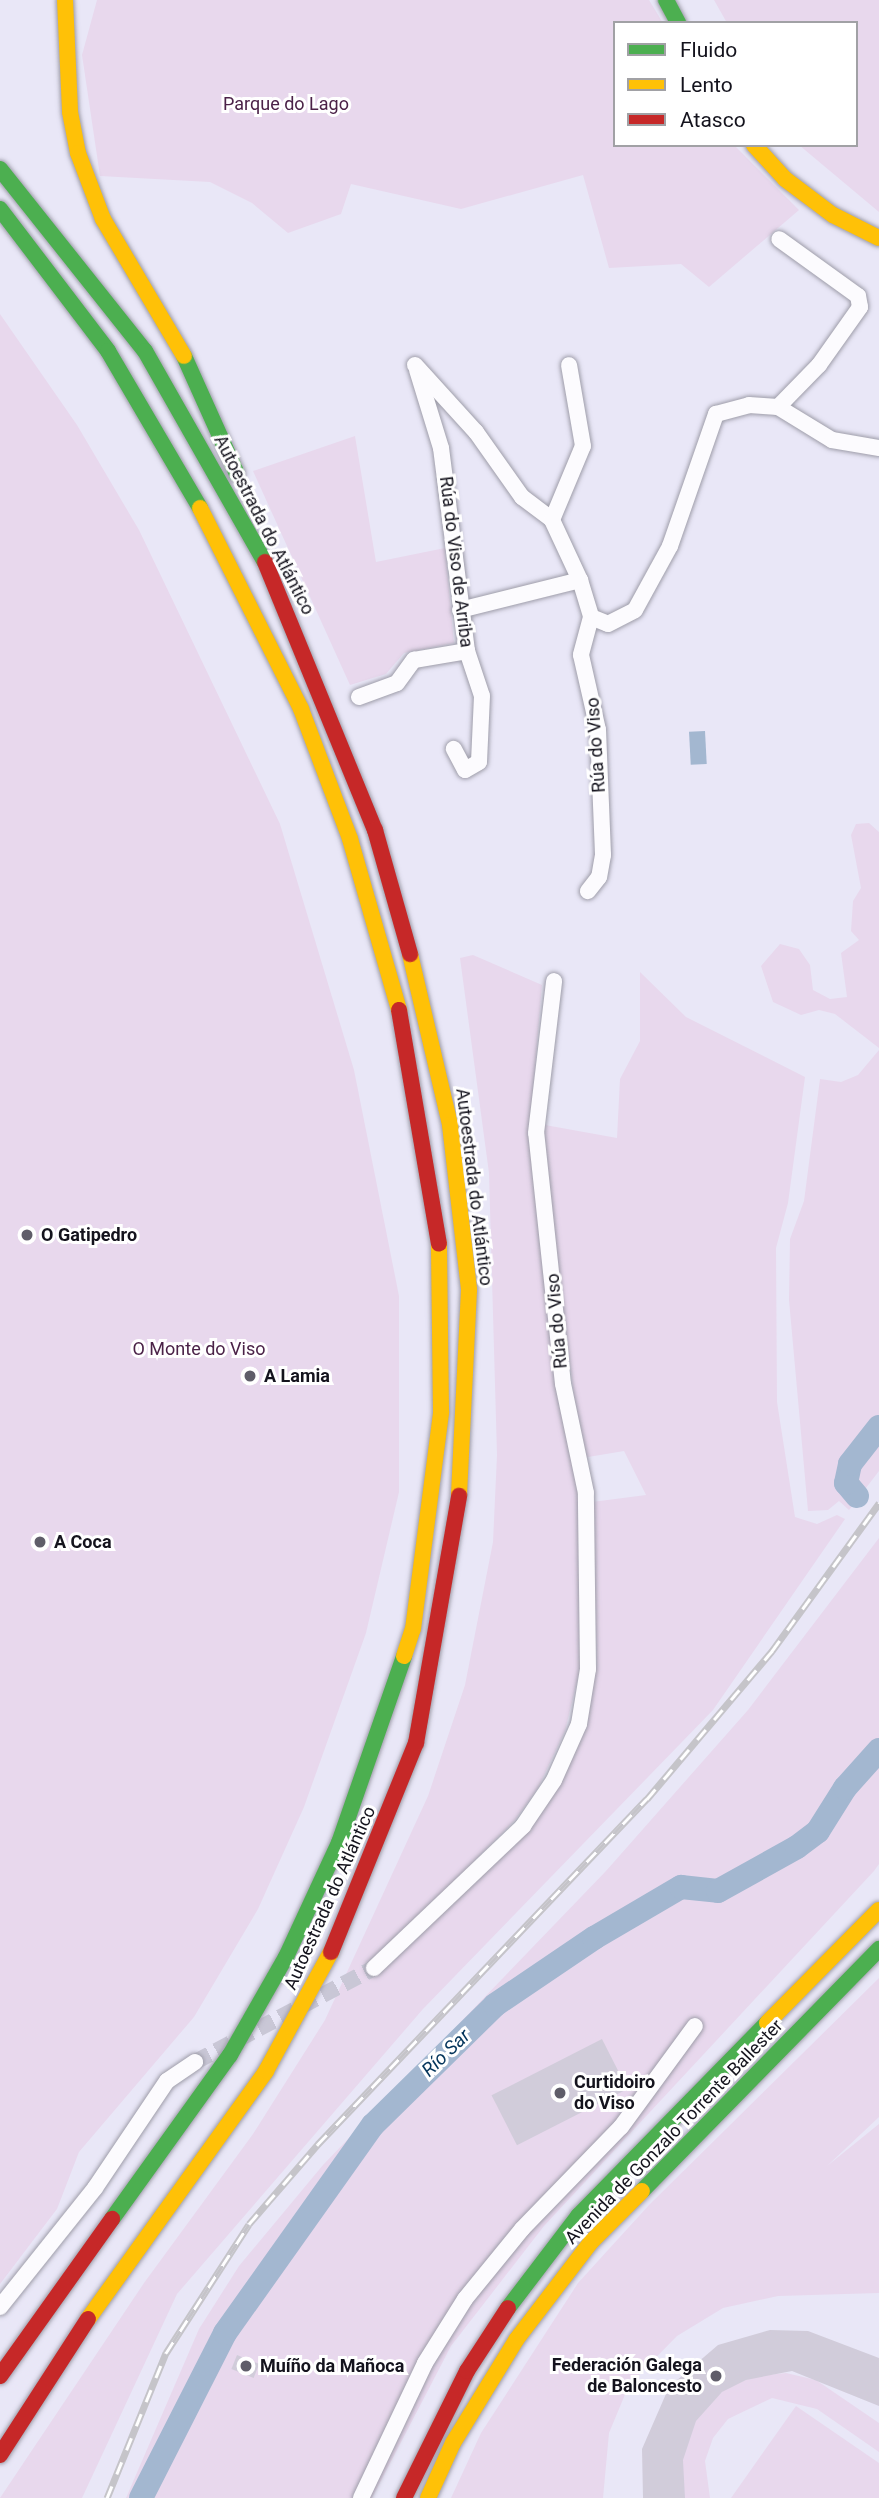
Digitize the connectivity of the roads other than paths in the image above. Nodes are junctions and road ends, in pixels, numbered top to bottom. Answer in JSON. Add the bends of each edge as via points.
{"nodes":[{"id":1,"x":65,"y":0,"type":"edge"},
{"id":2,"x":85,"y":0,"type":"edge"},
{"id":3,"x":666,"y":0,"type":"edge"},
{"id":4,"x":677,"y":21,"type":"edge"},
{"id":5,"x":67,"y":69,"type":"junction"},
{"id":6,"x":756,"y":147,"type":"edge"},
{"id":7,"x":0,"y":169,"type":"edge"},
{"id":8,"x":0,"y":209,"type":"edge"},
{"id":9,"x":879,"y":238,"type":"edge"},
{"id":10,"x":779,"y":239,"type":"dead end"},
{"id":11,"x":569,"y":365,"type":"dead end"},
{"id":12,"x":778,"y":407,"type":"junction"},
{"id":13,"x":879,"y":448,"type":"edge"},
{"id":14,"x":552,"y":520,"type":"junction"},
{"id":15,"x":580,"y":580,"type":"junction"},
{"id":16,"x":280,"y":589,"type":"junction"},
{"id":17,"x":460,"y":610,"type":"junction"},
{"id":18,"x":591,"y":617,"type":"junction"},
{"id":19,"x":467,"y":651,"type":"junction"},
{"id":20,"x":359,"y":696,"type":"dead end"},
{"id":21,"x":454,"y":749,"type":"dead end"},
{"id":22,"x":588,"y":891,"type":"dead end"},
{"id":23,"x":554,"y":981,"type":"dead end"},
{"id":24,"x":879,"y":1910,"type":"edge"},
{"id":25,"x":879,"y":1949,"type":"edge"},
{"id":26,"x":374,"y":1968,"type":"tunnel mouth"},
{"id":27,"x":695,"y":2026,"type":"dead end"},
{"id":28,"x":195,"y":2062,"type":"tunnel mouth"},
{"id":29,"x":0,"y":2307,"type":"edge"},
{"id":30,"x":0,"y":2376,"type":"edge"},
{"id":31,"x":453,"y":2444,"type":"junction"},
{"id":32,"x":0,"y":2455,"type":"edge"},
{"id":33,"x":412,"y":2478,"type":"junction"},
{"id":34,"x":361,"y":2498,"type":"edge"},
{"id":35,"x":390,"y":2498,"type":"edge"},
{"id":36,"x":404,"y":2498,"type":"edge"},
{"id":37,"x":428,"y":2498,"type":"edge"},
{"id":38,"x":436,"y":2498,"type":"edge"}],
"edges":[{"from":1,"to":5,"type":"main road"},
{"from":2,"to":5,"type":"main road"},
{"from":3,"to":4,"type":"main road"},
{"from":5,"to":16,"type":"main road","via":[[78,153],[103,219],[187,361]]},
{"from":6,"to":9,"type":"main road","via":[[785,179],[833,215]]},
{"from":7,"to":16,"type":"main road","name":"Autoestrada do Atlántico","via":[[145,351]]},
{"from":8,"to":30,"type":"main road","name":"Autoestrada do Atlántico","via":[[108,351],[229,558],[301,709],[350,839],[409,1046],[438,1217],[442,1295],[441,1412],[413,1629],[339,1843],[286,1956],[230,2055]]},
{"from":10,"to":12,"type":"street","via":[[858,296],[860,307],[819,365]]},
{"from":11,"to":14,"type":"street","via":[[583,446]]},
{"from":12,"to":13,"type":"street","via":[[832,440]]},
{"from":12,"to":18,"type":"street","via":[[739,406],[716,414],[670,546],[635,610],[608,624]]},
{"from":14,"to":15,"type":"street"},
{"from":14,"to":17,"type":"street","name":"Rúa do Viso de Arriba","via":[[522,496],[476,432],[415,365],[441,448]]},
{"from":15,"to":17,"type":"street"},
{"from":15,"to":18,"type":"street"},
{"from":16,"to":32,"type":"main road","name":"Autoestrada do Atlántico","via":[[375,830],[433,1038],[450,1125],[469,1290],[467,1415],[456,1533],[416,1743],[374,1856],[322,1972],[259,2082],[39,2388]]},
{"from":17,"to":19,"type":"street","name":"Rúa do Viso de Arriba"},
{"from":18,"to":22,"type":"street","name":"Rúa do Viso","via":[[581,654],[598,730],[603,855],[599,877]]},
{"from":19,"to":20,"type":"street","via":[[414,660],[397,683]]},
{"from":19,"to":21,"type":"street","name":"Rúa do Viso de Arriba","via":[[482,696],[479,762],[464,770]]},
{"from":23,"to":26,"type":"street","name":"Rúa do Viso","via":[[537,1100],[537,1153],[563,1384],[586,1493],[588,1669],[579,1724],[554,1780],[523,1826]]},
{"from":24,"to":33,"type":"main road","name":"Avenida de Gonzalo Torrente Ballester","via":[[578,2216],[522,2286],[467,2371]]},
{"from":25,"to":31,"type":"main road","name":"Avenida de Gonzalo Torrente Ballester","via":[[591,2242],[516,2340]]},
{"from":27,"to":34,"type":"street","via":[[621,2127],[522,2229],[465,2299],[425,2363]]},
{"from":28,"to":29,"type":"street","via":[[167,2081],[95,2188]]},
{"from":31,"to":37,"type":"main road","name":"Avenida de Gonzalo Torrente Ballester"},
{"from":31,"to":38,"type":"main road"},
{"from":33,"to":35,"type":"main road"},
{"from":33,"to":36,"type":"main road","name":"Avenida de Gonzalo Torrente Ballester"}]}
